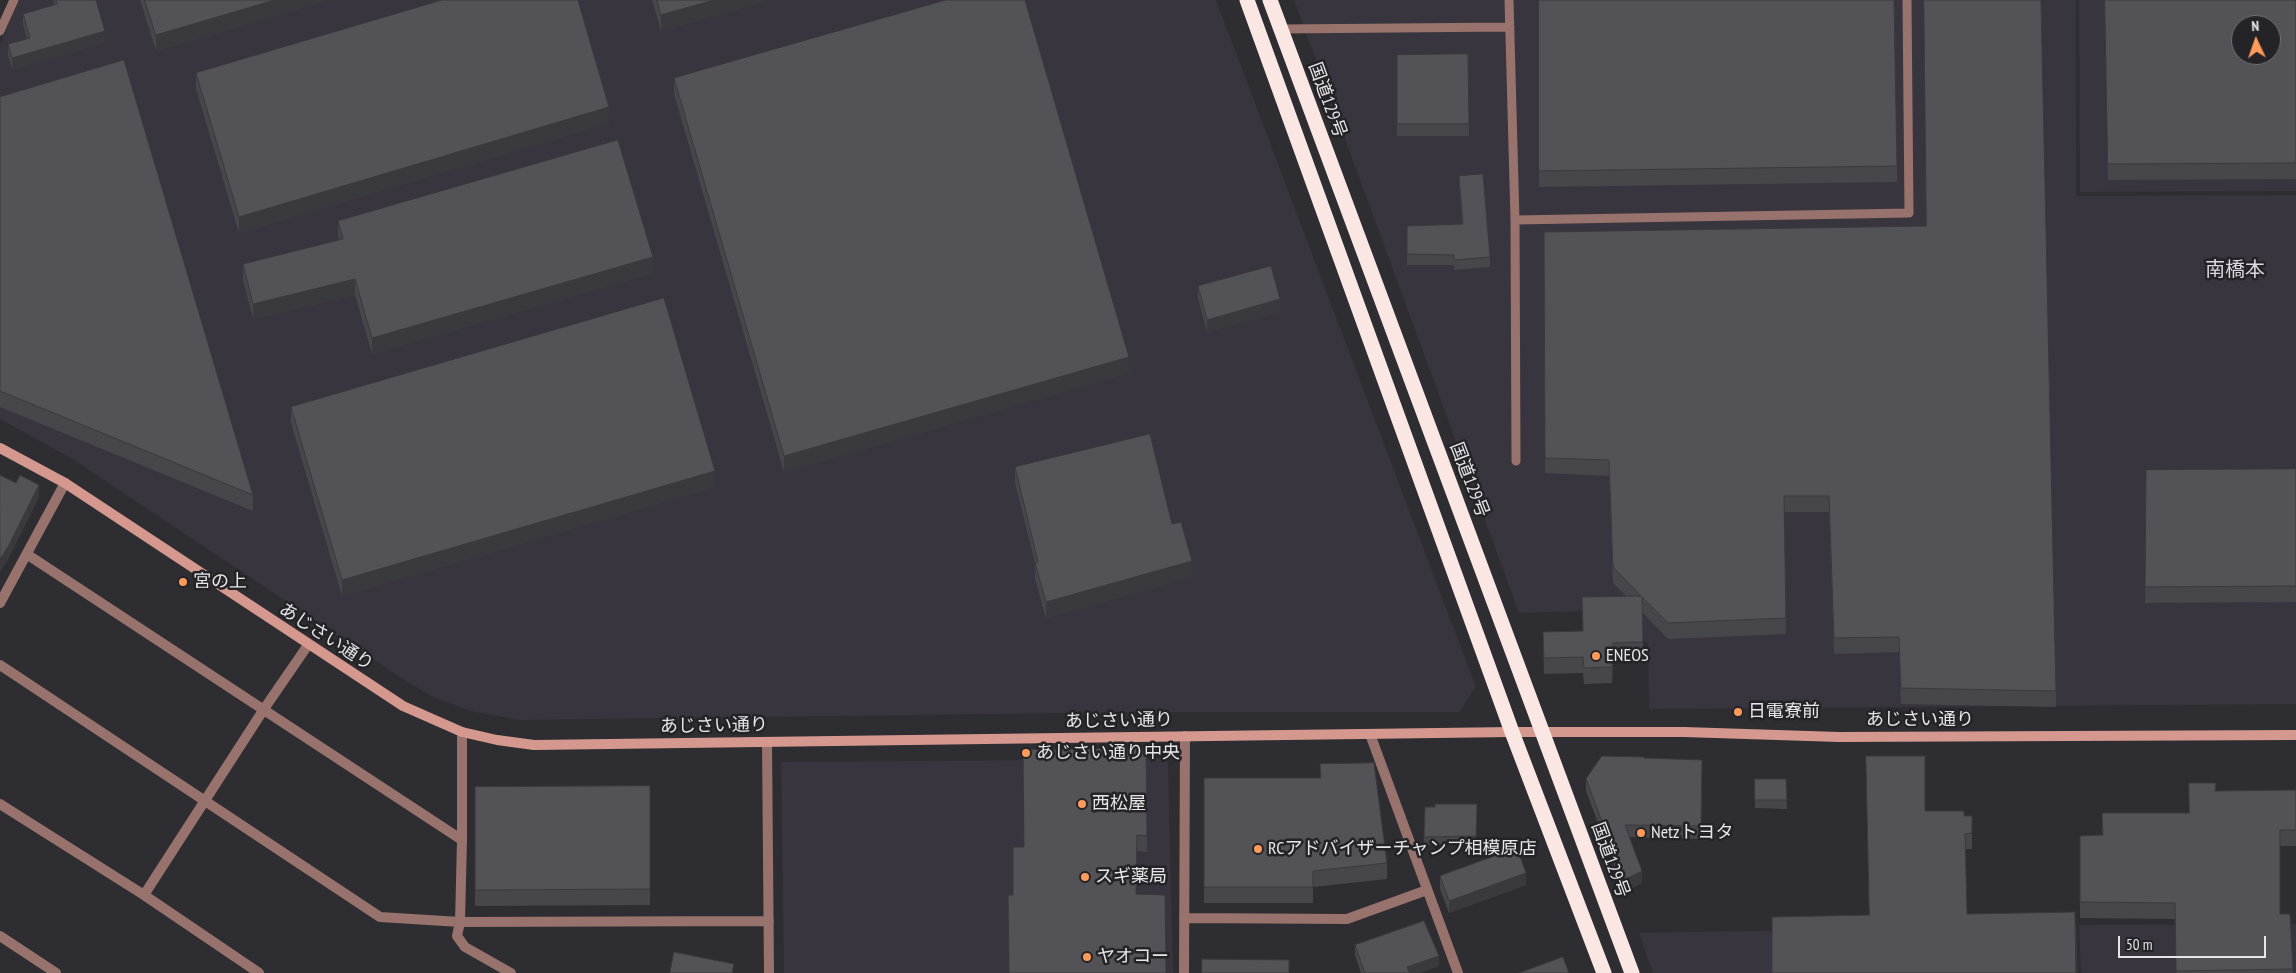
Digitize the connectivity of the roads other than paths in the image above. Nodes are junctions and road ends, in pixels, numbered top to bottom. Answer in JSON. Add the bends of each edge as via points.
{"nodes":[{"id":1,"x":14,"y":0,"type":"edge"},
{"id":2,"x":1247,"y":0,"type":"edge"},
{"id":3,"x":1270,"y":0,"type":"edge"},
{"id":4,"x":1509,"y":0,"type":"edge"},
{"id":5,"x":1908,"y":0,"type":"edge"},
{"id":6,"x":1510,"y":27,"type":"junction"},
{"id":7,"x":1281,"y":29,"type":"junction"},
{"id":8,"x":0,"y":31,"type":"edge"},
{"id":9,"x":1515,"y":220,"type":"junction"},
{"id":10,"x":0,"y":448,"type":"edge"},
{"id":11,"x":1516,"y":461,"type":"dead end"},
{"id":12,"x":65,"y":484,"type":"junction"},
{"id":13,"x":28,"y":555,"type":"junction"},
{"id":14,"x":0,"y":603,"type":"edge"},
{"id":15,"x":308,"y":645,"type":"junction"},
{"id":16,"x":0,"y":665,"type":"edge"},
{"id":17,"x":264,"y":709,"type":"junction"},
{"id":18,"x":462,"y":732,"type":"junction"},
{"id":19,"x":1512,"y":732,"type":"junction"},
{"id":20,"x":1544,"y":733,"type":"junction"},
{"id":21,"x":1370,"y":734,"type":"junction"},
{"id":22,"x":2296,"y":734,"type":"edge"},
{"id":23,"x":1185,"y":736,"type":"junction"},
{"id":24,"x":767,"y":742,"type":"junction"},
{"id":25,"x":204,"y":802,"type":"junction"},
{"id":26,"x":0,"y":804,"type":"edge"},
{"id":27,"x":462,"y":840,"type":"junction"},
{"id":28,"x":1427,"y":890,"type":"junction"},
{"id":29,"x":144,"y":895,"type":"junction"},
{"id":30,"x":1184,"y":918,"type":"junction"},
{"id":31,"x":768,"y":921,"type":"junction"},
{"id":32,"x":460,"y":922,"type":"junction"},
{"id":33,"x":0,"y":936,"type":"edge"},
{"id":34,"x":56,"y":973,"type":"edge"},
{"id":35,"x":259,"y":973,"type":"edge"},
{"id":36,"x":511,"y":973,"type":"edge"},
{"id":37,"x":769,"y":973,"type":"edge"},
{"id":38,"x":1184,"y":973,"type":"edge"},
{"id":39,"x":1458,"y":973,"type":"edge"},
{"id":40,"x":1604,"y":973,"type":"edge"},
{"id":41,"x":1632,"y":973,"type":"edge"}],
"edges":[{"from":1,"to":8,"type":"lane"},
{"from":2,"to":19,"type":"highway"},
{"from":3,"to":7,"type":"highway","name":"国道129号"},
{"from":4,"to":6,"type":"lane"},
{"from":5,"to":9,"type":"lane","via":[[1909,213]]},
{"from":6,"to":7,"type":"lane"},
{"from":6,"to":9,"type":"lane"},
{"from":7,"to":20,"type":"highway","name":"国道129号"},
{"from":9,"to":11,"type":"lane"},
{"from":10,"to":12,"type":"street","name":"あじさい通り"},
{"from":12,"to":13,"type":"street"},
{"from":12,"to":15,"type":"street","name":"あじさい通り"},
{"from":13,"to":14,"type":"street"},
{"from":13,"to":17,"type":"street"},
{"from":15,"to":17,"type":"street"},
{"from":15,"to":18,"type":"street","name":"あじさい通り","via":[[403,706]]},
{"from":16,"to":25,"type":"street"},
{"from":17,"to":25,"type":"street"},
{"from":17,"to":27,"type":"street"},
{"from":18,"to":24,"type":"street","name":"あじさい通り","via":[[534,745]]},
{"from":18,"to":27,"type":"street"},
{"from":19,"to":20,"type":"street","name":"あじさい通り"},
{"from":19,"to":21,"type":"street","name":"あじさい通り"},
{"from":19,"to":40,"type":"highway"},
{"from":20,"to":22,"type":"street","name":"あじさい通り","via":[[1684,732],[1839,737]]},
{"from":20,"to":41,"type":"highway","name":"国道129号"},
{"from":21,"to":23,"type":"street","name":"あじさい通り"},
{"from":21,"to":28,"type":"street"},
{"from":23,"to":24,"type":"street","name":"あじさい通り"},
{"from":23,"to":30,"type":"street"},
{"from":24,"to":31,"type":"street"},
{"from":25,"to":29,"type":"street"},
{"from":25,"to":32,"type":"street","via":[[380,917]]},
{"from":26,"to":29,"type":"street"},
{"from":27,"to":32,"type":"street"},
{"from":28,"to":30,"type":"street","via":[[1347,919]]},
{"from":28,"to":39,"type":"street"},
{"from":29,"to":35,"type":"street"},
{"from":30,"to":38,"type":"street"},
{"from":31,"to":32,"type":"street"},
{"from":31,"to":37,"type":"street"},
{"from":32,"to":36,"type":"street","via":[[456,936],[459,942]]},
{"from":33,"to":34,"type":"street"}]}
